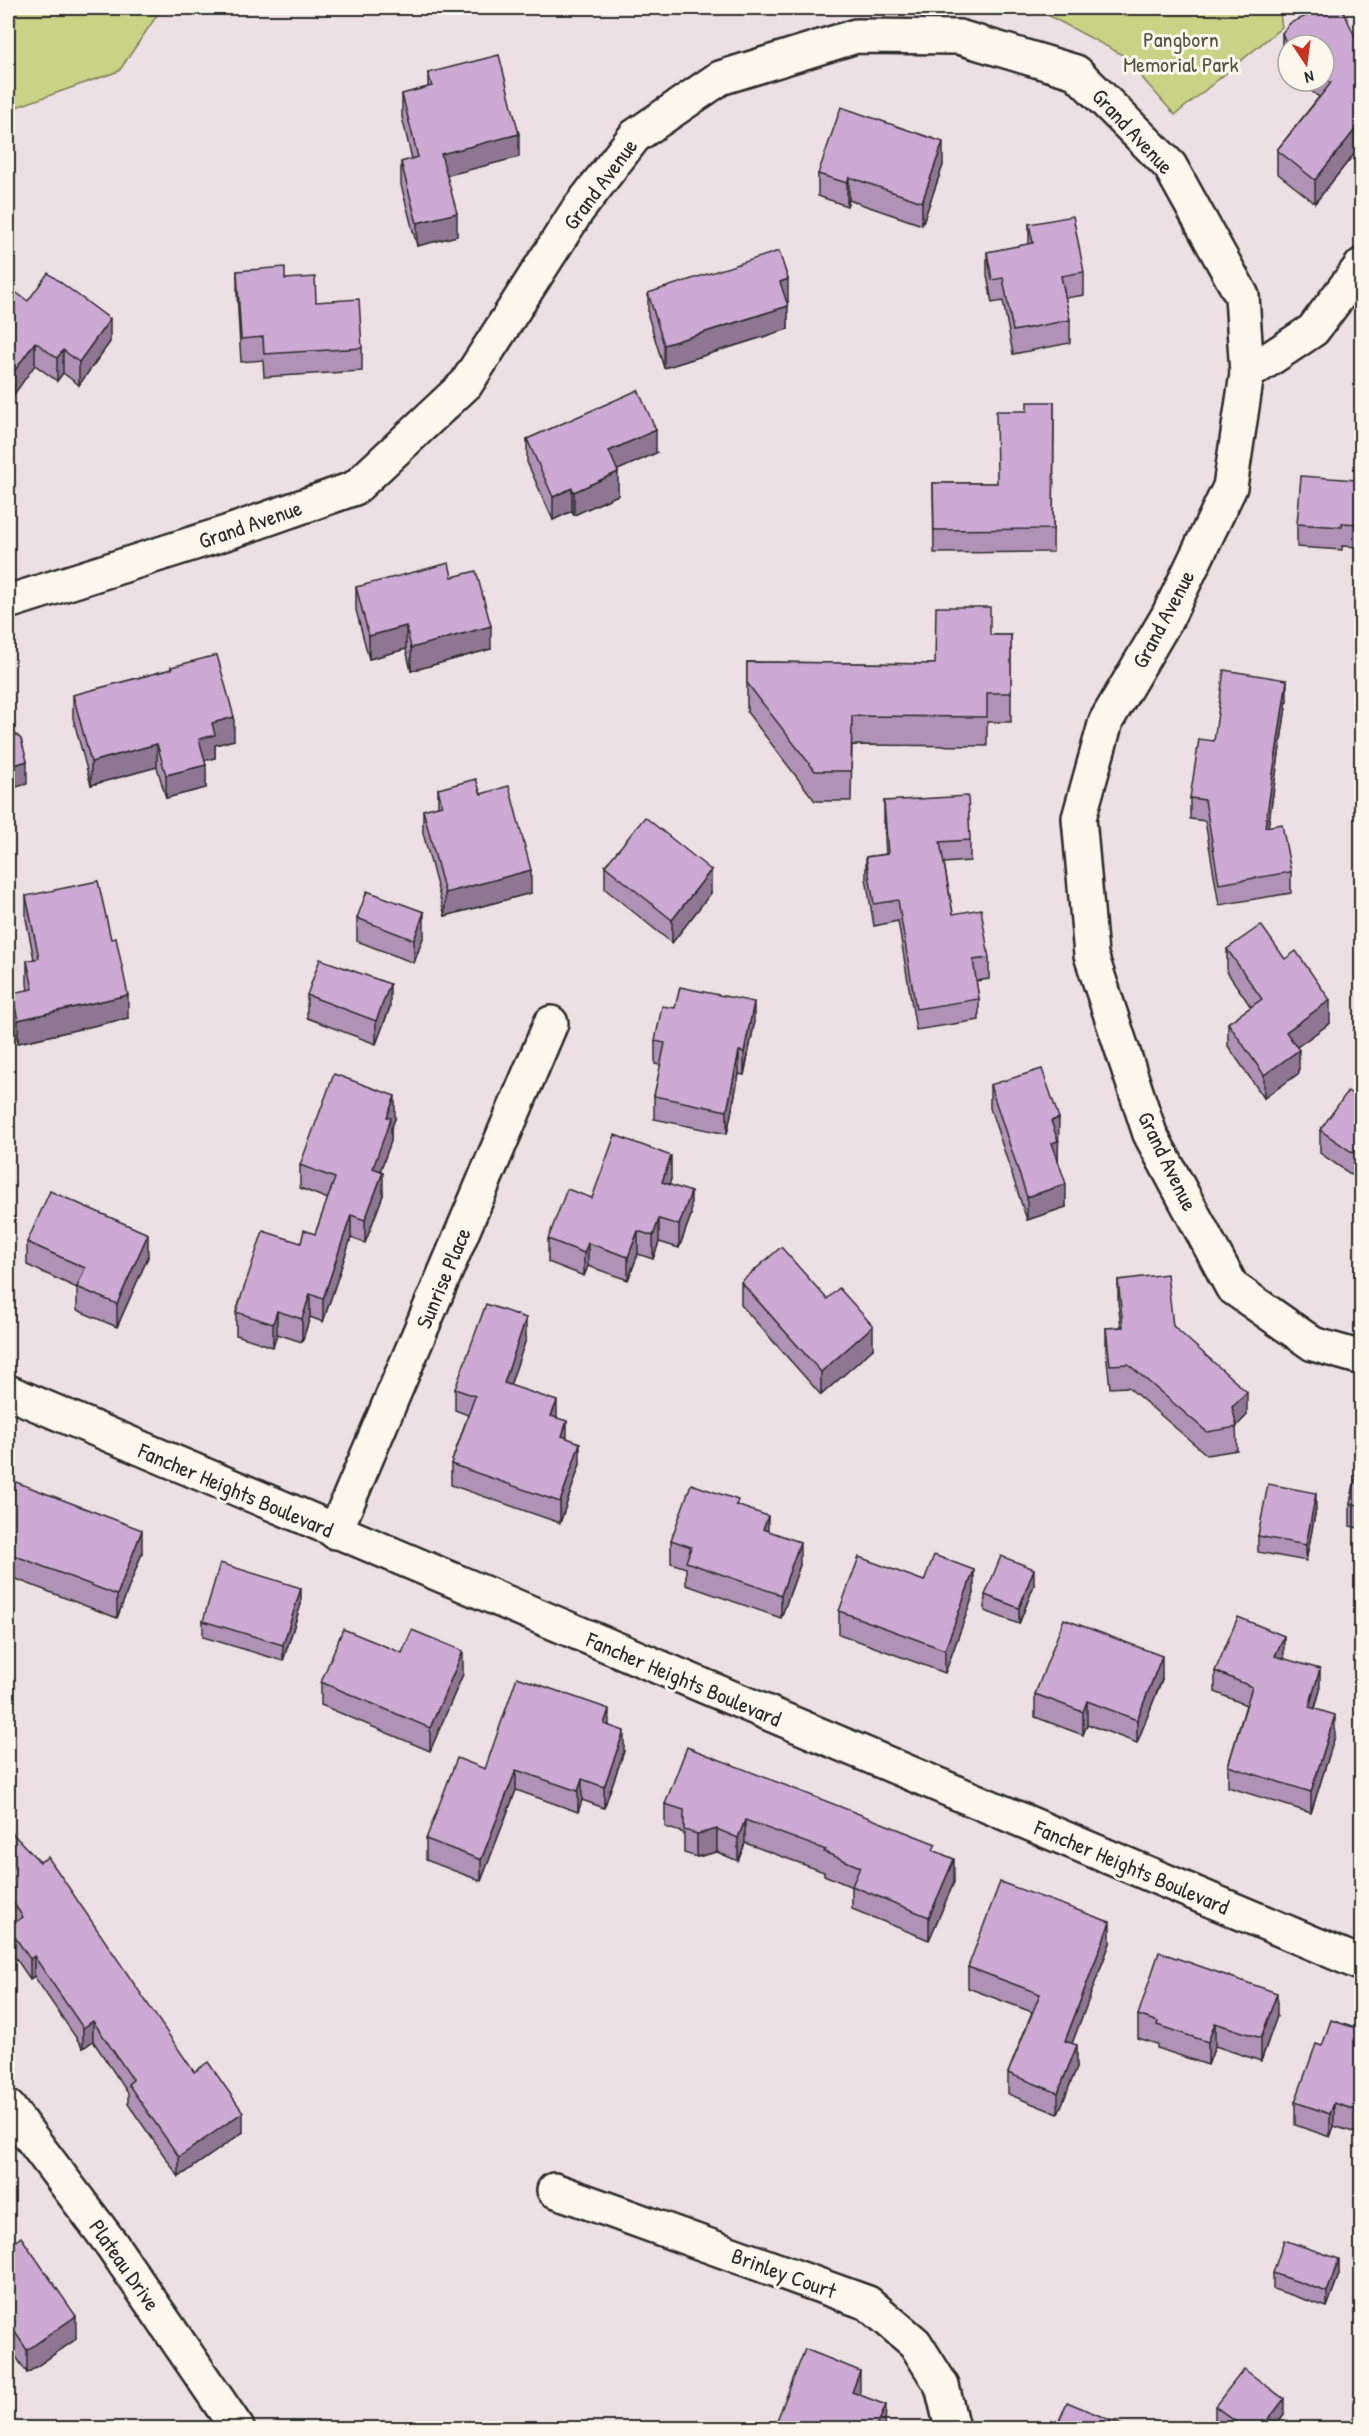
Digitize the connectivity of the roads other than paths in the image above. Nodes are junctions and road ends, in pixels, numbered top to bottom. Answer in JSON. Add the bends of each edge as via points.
{"nodes":[{"id":1,"x":1362,"y":265,"type":"edge"},
{"id":2,"x":1247,"y":374,"type":"junction"},
{"id":3,"x":8,"y":602,"type":"edge"},
{"id":4,"x":551,"y":1023,"type":"dead end"},
{"id":5,"x":1362,"y":1358,"type":"edge"},
{"id":6,"x":8,"y":1392,"type":"edge"},
{"id":7,"x":335,"y":1532,"type":"junction"},
{"id":8,"x":1362,"y":1964,"type":"edge"},
{"id":9,"x":8,"y":2107,"type":"edge"},
{"id":10,"x":554,"y":2190,"type":"dead end"},
{"id":11,"x":237,"y":2428,"type":"edge"},
{"id":12,"x":952,"y":2428,"type":"edge"}],
"edges":[{"from":1,"to":2,"type":"street","via":[[1313,330]]},
{"from":2,"to":3,"type":"street","name":"Grand Avenue","via":[[1242,296],[1170,166],[1077,72],[959,37],[856,36],[720,78],[635,136],[577,211],[466,384],[355,488]]},
{"from":2,"to":5,"type":"street","name":"Grand Avenue","via":[[1230,487],[1168,616],[1106,721],[1079,818],[1091,955],[1150,1134],[1232,1287],[1313,1344]]},
{"from":4,"to":7,"type":"street","name":"Sunrise Place"},
{"from":6,"to":7,"type":"street","name":"Fancher Heights Boulevard"},
{"from":7,"to":8,"type":"street","name":"Fancher Heights Boulevard"},
{"from":9,"to":11,"type":"street","name":"Plateau Drive","via":[[112,2245]]},
{"from":10,"to":12,"type":"street","name":"Brinley Court","via":[[868,2303],[915,2343],[942,2386]]}]}
